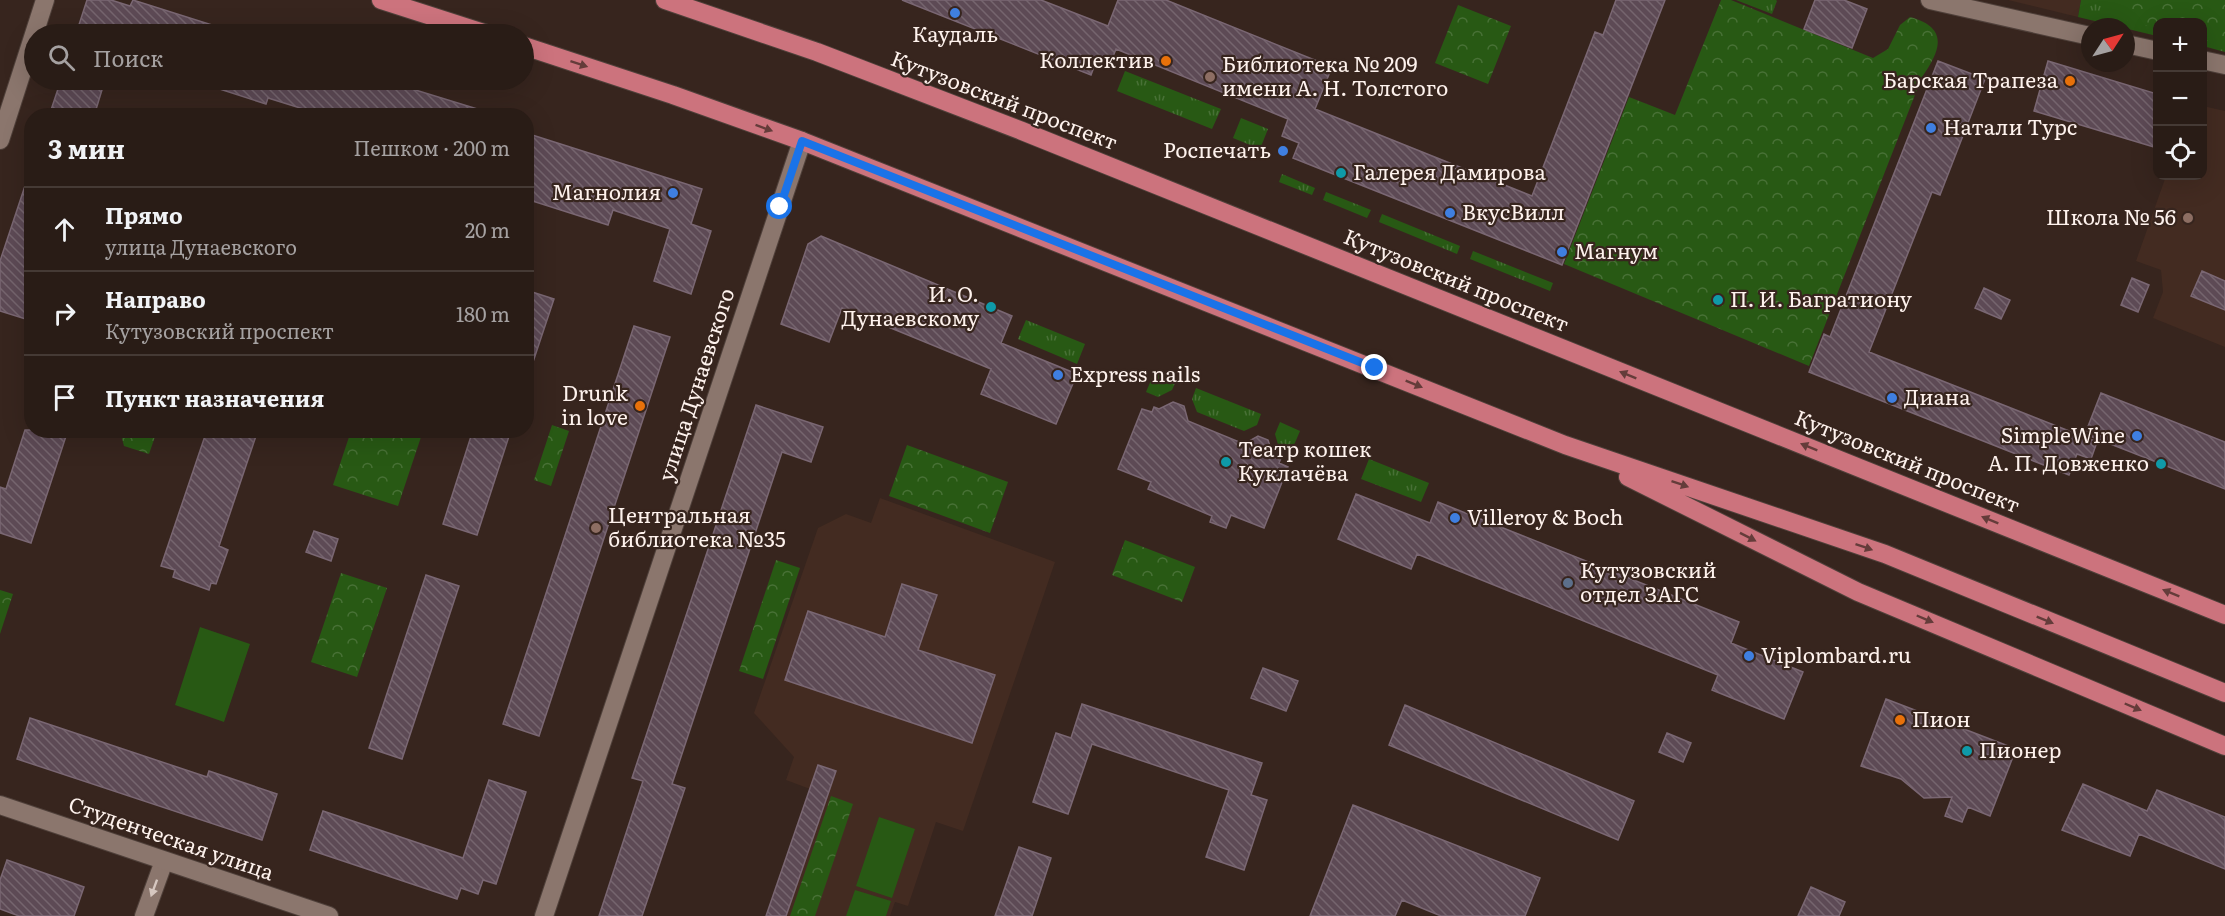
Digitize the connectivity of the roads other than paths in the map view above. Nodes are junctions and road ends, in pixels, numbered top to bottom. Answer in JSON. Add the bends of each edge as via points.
{"nodes":[{"id":1,"x":45,"y":0,"type":"edge"},
{"id":2,"x":381,"y":0,"type":"edge"},
{"id":3,"x":665,"y":0,"type":"edge"},
{"id":4,"x":1930,"y":0,"type":"edge"},
{"id":5,"x":37,"y":24,"type":"edge"},
{"id":6,"x":456,"y":24,"type":"edge"},
{"id":7,"x":2081,"y":34,"type":"edge"},
{"id":8,"x":2135,"y":46,"type":"edge"},
{"id":9,"x":534,"y":49,"type":"edge"},
{"id":10,"x":2153,"y":50,"type":"edge"},
{"id":11,"x":2207,"y":61,"type":"edge"},
{"id":12,"x":24,"y":65,"type":"edge"},
{"id":13,"x":2225,"y":65,"type":"edge"},
{"id":14,"x":0,"y":140,"type":"edge"},
{"id":15,"x":802,"y":141,"type":"junction"},
{"id":16,"x":1564,"y":445,"type":"junction"},
{"id":17,"x":2225,"y":615,"type":"edge"},
{"id":18,"x":2225,"y":693,"type":"edge"},
{"id":19,"x":2225,"y":746,"type":"edge"},
{"id":20,"x":0,"y":805,"type":"edge"},
{"id":21,"x":164,"y":861,"type":"junction"},
{"id":22,"x":144,"y":916,"type":"edge"},
{"id":23,"x":329,"y":916,"type":"edge"},
{"id":24,"x":544,"y":916,"type":"edge"}],
"edges":[{"from":1,"to":5,"type":"street"},
{"from":2,"to":6,"type":"main road"},
{"from":17,"to":3,"type":"main road","name":"Кутузовский проспект","one_way":true,"via":[[1022,131],[817,52]]},
{"from":4,"to":7,"type":"street"},
{"from":8,"to":10,"type":"street"},
{"from":9,"to":15,"type":"main road","one_way":true},
{"from":11,"to":13,"type":"street"},
{"from":12,"to":14,"type":"street"},
{"from":15,"to":16,"type":"main road","one_way":true},
{"from":15,"to":24,"type":"street","name":"улица Дунаевского"},
{"from":16,"to":18,"type":"main road","one_way":true,"via":[[1885,554]]},
{"from":16,"to":19,"type":"main road","one_way":true,"via":[[1858,592]]},
{"from":20,"to":21,"type":"street","name":"Студенческая улица"},
{"from":21,"to":22,"type":"street","one_way":true},
{"from":21,"to":23,"type":"street","name":"Студенческая улица"}]}
